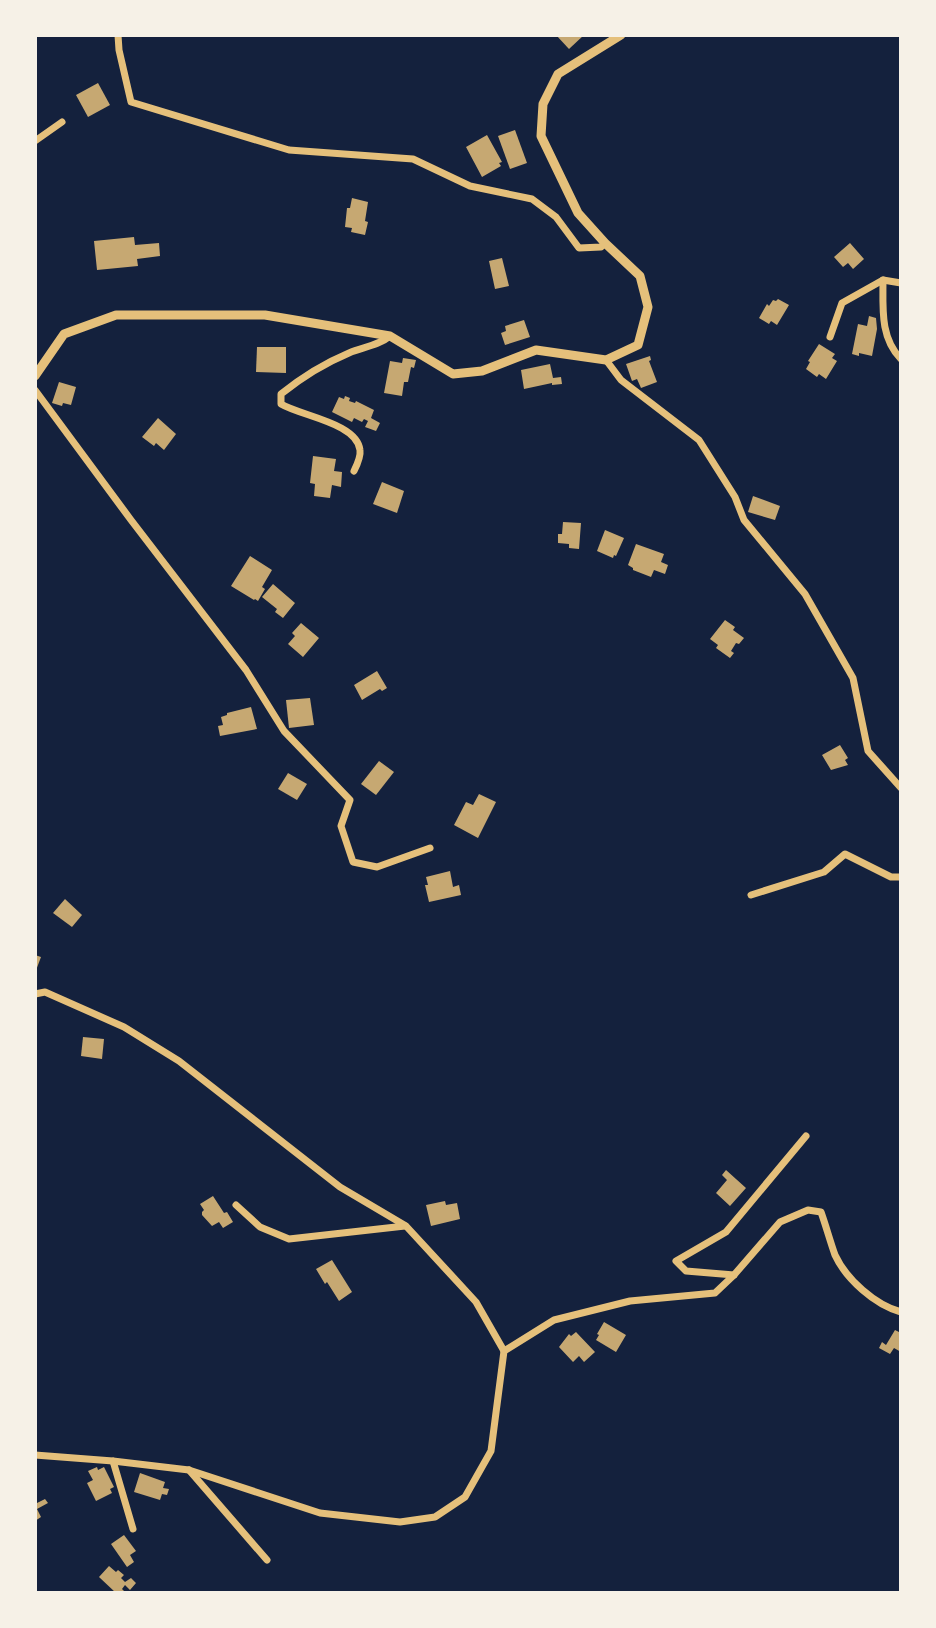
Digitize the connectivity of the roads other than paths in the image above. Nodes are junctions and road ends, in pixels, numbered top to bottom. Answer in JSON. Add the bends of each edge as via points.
{"nodes":[{"id":1,"x":118,"y":35,"type":"edge"},
{"id":2,"x":621,"y":35,"type":"edge"},
{"id":3,"x":62,"y":122,"type":"dead end"},
{"id":4,"x":35,"y":141,"type":"edge"},
{"id":5,"x":605,"y":243,"type":"junction"},
{"id":6,"x":883,"y":280,"type":"junction"},
{"id":7,"x":901,"y":283,"type":"edge"},
{"id":8,"x":390,"y":336,"type":"junction"},
{"id":9,"x":830,"y":337,"type":"dead end"},
{"id":10,"x":901,"y":359,"type":"edge"},
{"id":11,"x":606,"y":360,"type":"junction"},
{"id":12,"x":35,"y":376,"type":"edge"},
{"id":13,"x":35,"y":390,"type":"edge"},
{"id":14,"x":354,"y":471,"type":"dead end"},
{"id":15,"x":901,"y":788,"type":"edge"},
{"id":16,"x":430,"y":848,"type":"dead end"},
{"id":17,"x":901,"y":877,"type":"edge"},
{"id":18,"x":751,"y":895,"type":"dead end"},
{"id":19,"x":35,"y":991,"type":"edge"},
{"id":20,"x":806,"y":1136,"type":"dead end"},
{"id":21,"x":236,"y":1205,"type":"dead end"},
{"id":22,"x":406,"y":1226,"type":"junction"},
{"id":23,"x":734,"y":1275,"type":"junction"},
{"id":24,"x":901,"y":1312,"type":"edge"},
{"id":25,"x":503,"y":1350,"type":"junction"},
{"id":26,"x":35,"y":1455,"type":"edge"},
{"id":27,"x":113,"y":1461,"type":"junction"},
{"id":28,"x":189,"y":1470,"type":"junction"},
{"id":29,"x":133,"y":1529,"type":"dead end"},
{"id":30,"x":267,"y":1560,"type":"dead end"}],
"edges":[{"from":1,"to":5,"type":"street","via":[[131,102],[289,150],[413,159],[470,186],[533,199],[556,217],[579,248]]},
{"from":2,"to":5,"type":"street","via":[[558,74],[543,104],[541,125],[541,136],[578,213]]},
{"from":3,"to":4,"type":"street"},
{"from":5,"to":11,"type":"street","via":[[640,276],[648,307],[638,345]]},
{"from":6,"to":7,"type":"street"},
{"from":6,"to":9,"type":"street","via":[[842,303]]},
{"from":6,"to":10,"type":"street","via":[[883,324]]},
{"from":8,"to":11,"type":"street","via":[[453,374],[482,371],[536,350]]},
{"from":8,"to":12,"type":"street","via":[[265,315],[116,315],[64,334]]},
{"from":8,"to":14,"type":"street","via":[[349,352],[281,394],[281,404],[330,422],[355,437],[360,459]]},
{"from":11,"to":15,"type":"street","via":[[621,380],[699,440],[744,520],[805,594],[853,678],[868,751]]},
{"from":13,"to":16,"type":"street","via":[[246,670],[284,732],[350,800],[341,826],[353,862],[377,867]]},
{"from":17,"to":18,"type":"street","via":[[891,877],[845,854],[824,872]]},
{"from":19,"to":22,"type":"street","via":[[124,1027],[179,1061],[340,1187]]},
{"from":20,"to":23,"type":"street","via":[[726,1232],[676,1261],[686,1271]]},
{"from":21,"to":22,"type":"street","via":[[260,1227],[289,1239]]},
{"from":22,"to":25,"type":"street","via":[[476,1302]]},
{"from":23,"to":24,"type":"street","via":[[780,1222],[808,1210],[821,1212],[836,1257],[859,1288]]},
{"from":23,"to":25,"type":"street","via":[[715,1293],[630,1301],[554,1320]]},
{"from":25,"to":28,"type":"street","via":[[491,1451],[465,1497],[435,1517],[400,1522],[320,1513]]},
{"from":26,"to":27,"type":"street"},
{"from":27,"to":28,"type":"street"},
{"from":27,"to":29,"type":"street"},
{"from":28,"to":30,"type":"street"}]}
